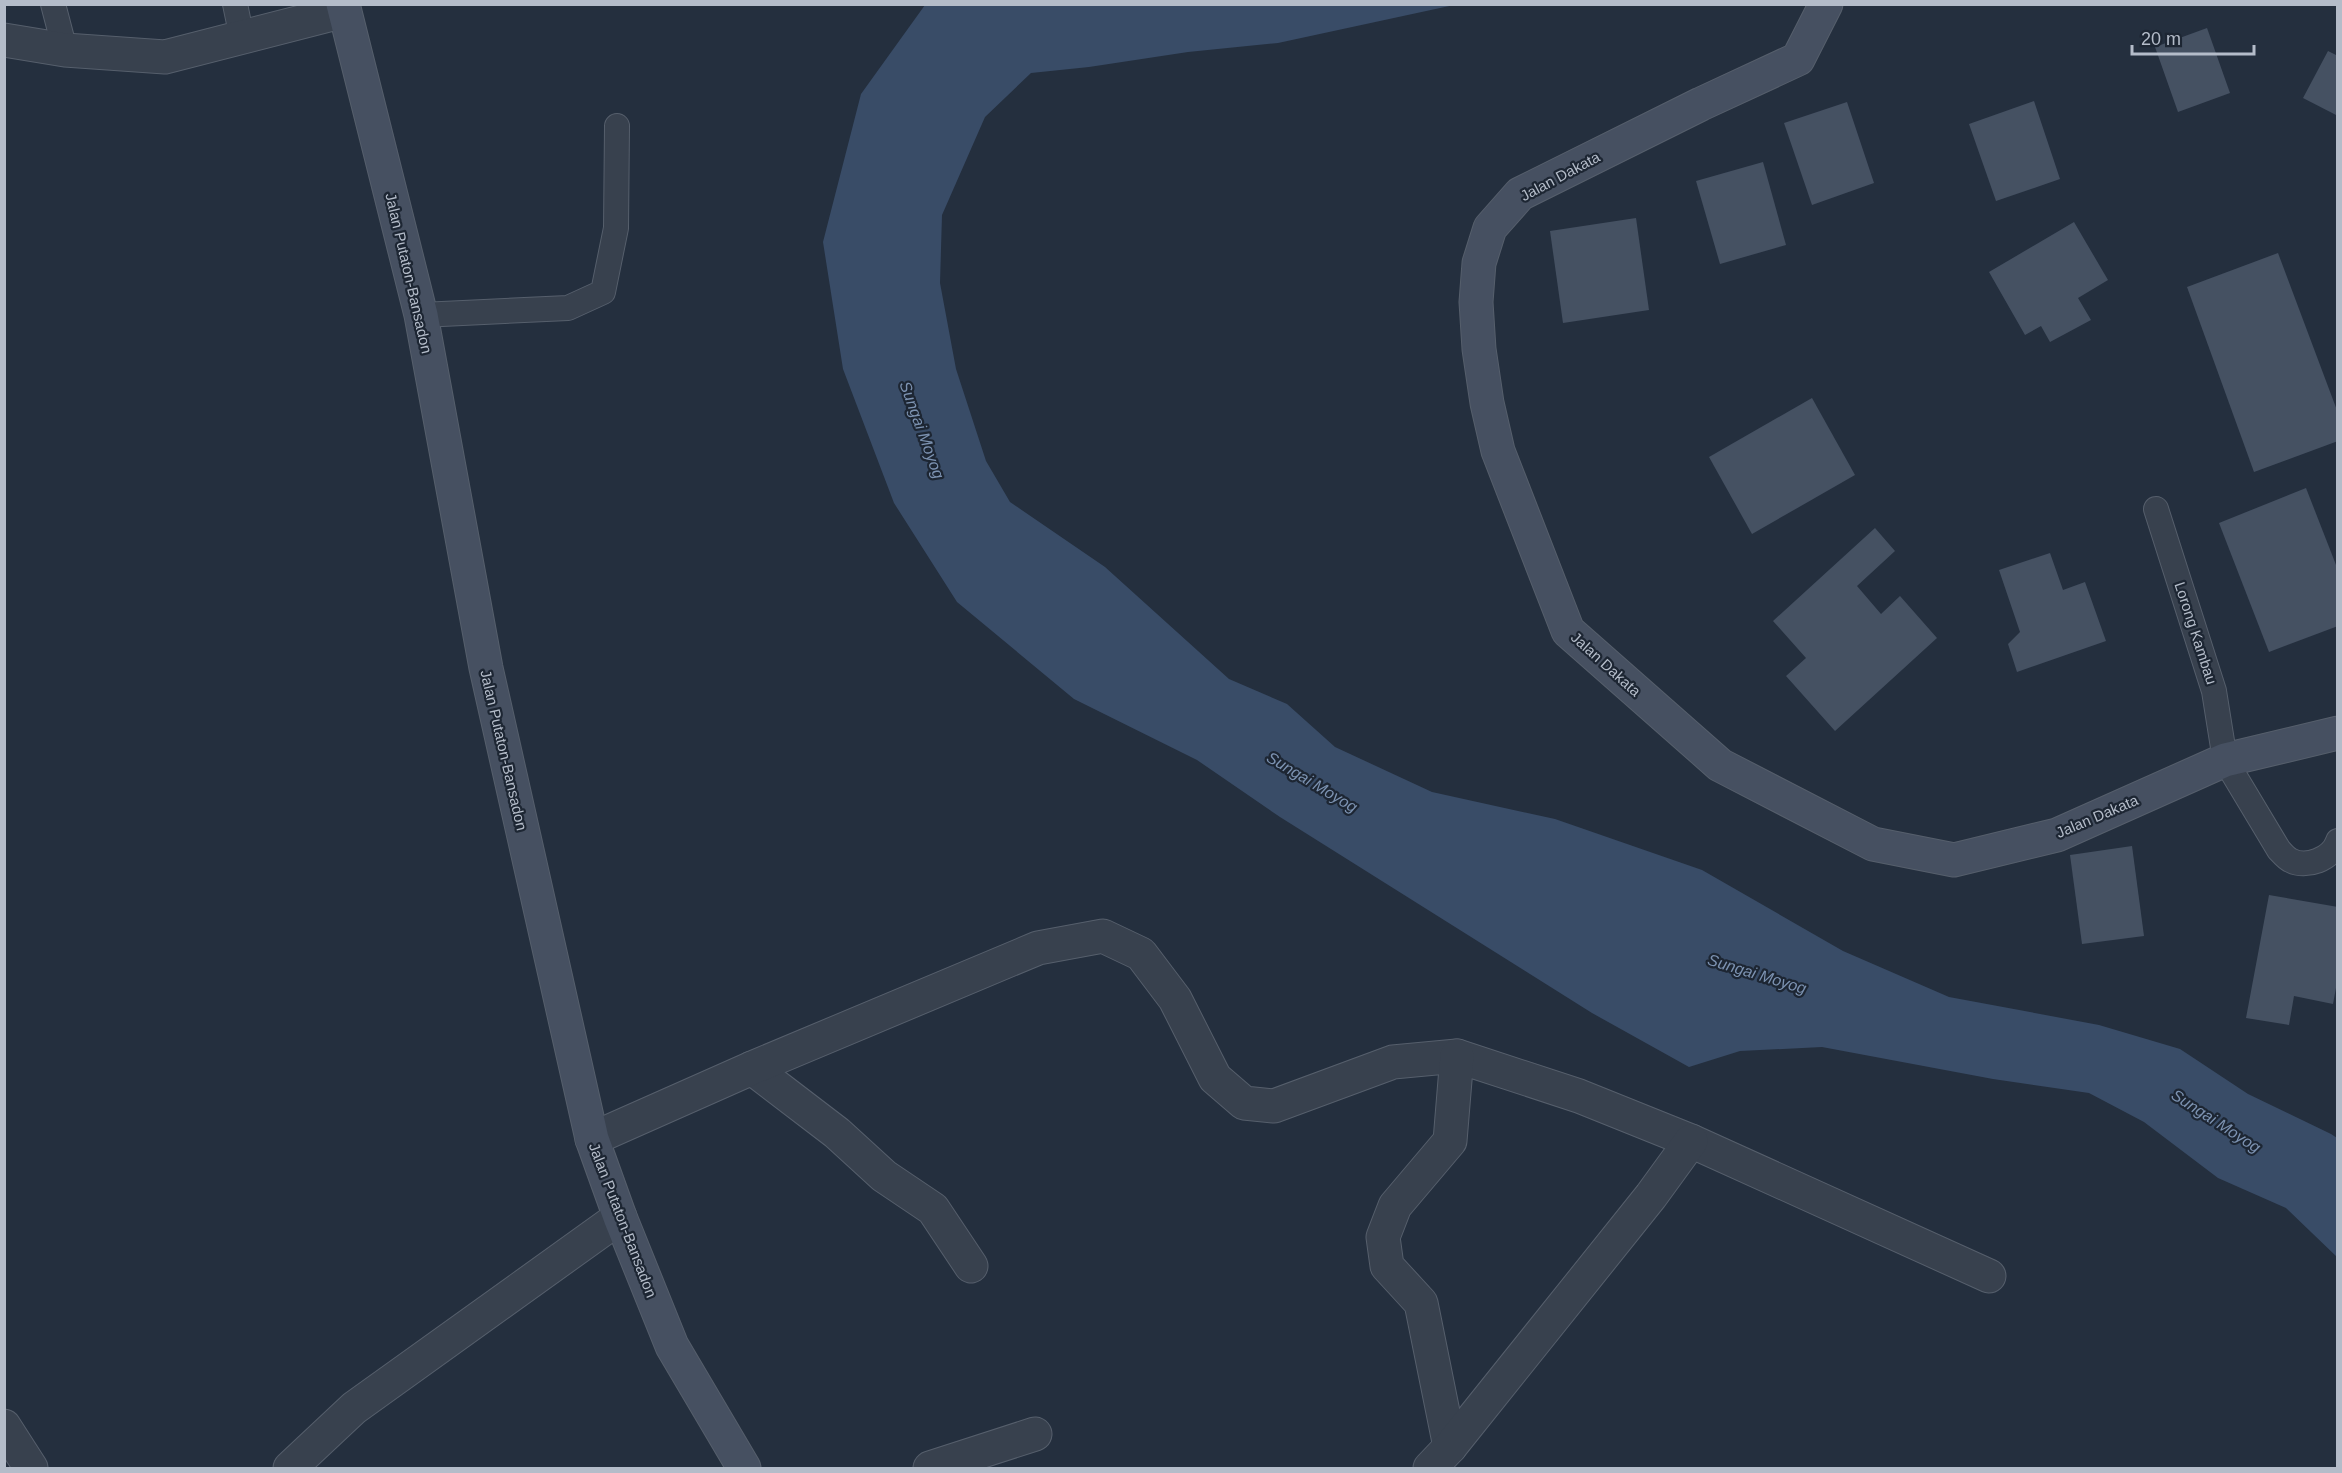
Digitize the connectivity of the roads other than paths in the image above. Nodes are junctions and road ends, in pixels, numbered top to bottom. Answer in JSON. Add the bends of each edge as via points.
{"nodes":[{"id":1,"x":53,"y":4,"type":"edge"},
{"id":2,"x":235,"y":4,"type":"edge"},
{"id":3,"x":1826,"y":4,"type":"edge"},
{"id":4,"x":343,"y":8,"type":"edge"},
{"id":5,"x":242,"y":38,"type":"junction"},
{"id":6,"x":4,"y":40,"type":"edge"},
{"id":7,"x":64,"y":50,"type":"junction"},
{"id":8,"x":617,"y":126,"type":"dead end"},
{"id":9,"x":421,"y":315,"type":"junction"},
{"id":10,"x":2156,"y":509,"type":"dead end"},
{"id":11,"x":2337,"y":733,"type":"edge"},
{"id":12,"x":2225,"y":760,"type":"junction"},
{"id":13,"x":2337,"y":841,"type":"edge"},
{"id":14,"x":1457,"y":1056,"type":"junction"},
{"id":15,"x":752,"y":1068,"type":"junction"},
{"id":16,"x":592,"y":1139,"type":"junction"},
{"id":17,"x":1691,"y":1141,"type":"junction"},
{"id":18,"x":620,"y":1217,"type":"junction"},
{"id":19,"x":971,"y":1266,"type":"dead end"},
{"id":20,"x":1989,"y":1276,"type":"dead end"},
{"id":21,"x":4,"y":1426,"type":"edge"},
{"id":22,"x":1035,"y":1434,"type":"dead end"},
{"id":23,"x":1440,"y":1458,"type":"edge"},
{"id":24,"x":31,"y":1468,"type":"edge"},
{"id":25,"x":290,"y":1468,"type":"edge"},
{"id":26,"x":744,"y":1468,"type":"edge"},
{"id":27,"x":930,"y":1468,"type":"edge"}],
"edges":[{"from":1,"to":7,"type":"lane"},
{"from":2,"to":5,"type":"lane"},
{"from":3,"to":12,"type":"street","name":"Jalan Dakata","via":[[1798,59],[1520,195],[1490,228],[1479,263],[1476,302],[1487,403],[1498,451],[1568,632],[1720,765],[1873,844],[1942,858],[1954,860],[2057,835]]},
{"from":4,"to":5,"type":"street"},
{"from":4,"to":9,"type":"street","name":"Jalan Putaton-Bansadon"},
{"from":5,"to":7,"type":"street","via":[[165,57]]},
{"from":6,"to":7,"type":"street"},
{"from":8,"to":9,"type":"lane","via":[[616,228],[603,292],[568,308]]},
{"from":9,"to":16,"type":"street","name":"Jalan Putaton-Bansadon","via":[[486,668]]},
{"from":10,"to":12,"type":"lane","name":"Lorong Kambau","via":[[2214,691]]},
{"from":11,"to":12,"type":"street","name":"Jalan Dakata"},
{"from":12,"to":13,"type":"lane","via":[[2279,850],[2290,861],[2309,864],[2323,859]]},
{"from":14,"to":15,"type":"street","via":[[1393,1062],[1274,1106],[1244,1103],[1215,1078],[1174,999],[1141,954],[1103,936],[1038,948]]},
{"from":14,"to":17,"type":"street","via":[[1579,1096]]},
{"from":14,"to":23,"type":"street","via":[[1450,1141],[1395,1206],[1383,1238],[1387,1266],[1421,1303]]},
{"from":15,"to":16,"type":"street"},
{"from":15,"to":19,"type":"street","via":[[837,1133],[884,1176],[933,1209]]},
{"from":16,"to":18,"type":"street","name":"Jalan Putaton-Bansadon"},
{"from":17,"to":20,"type":"street"},
{"from":17,"to":23,"type":"street"},
{"from":18,"to":25,"type":"street","via":[[354,1408]]},
{"from":18,"to":26,"type":"street","name":"Jalan Putaton-Bansadon","via":[[672,1346]]},
{"from":21,"to":24,"type":"street"},
{"from":22,"to":27,"type":"street"}]}
